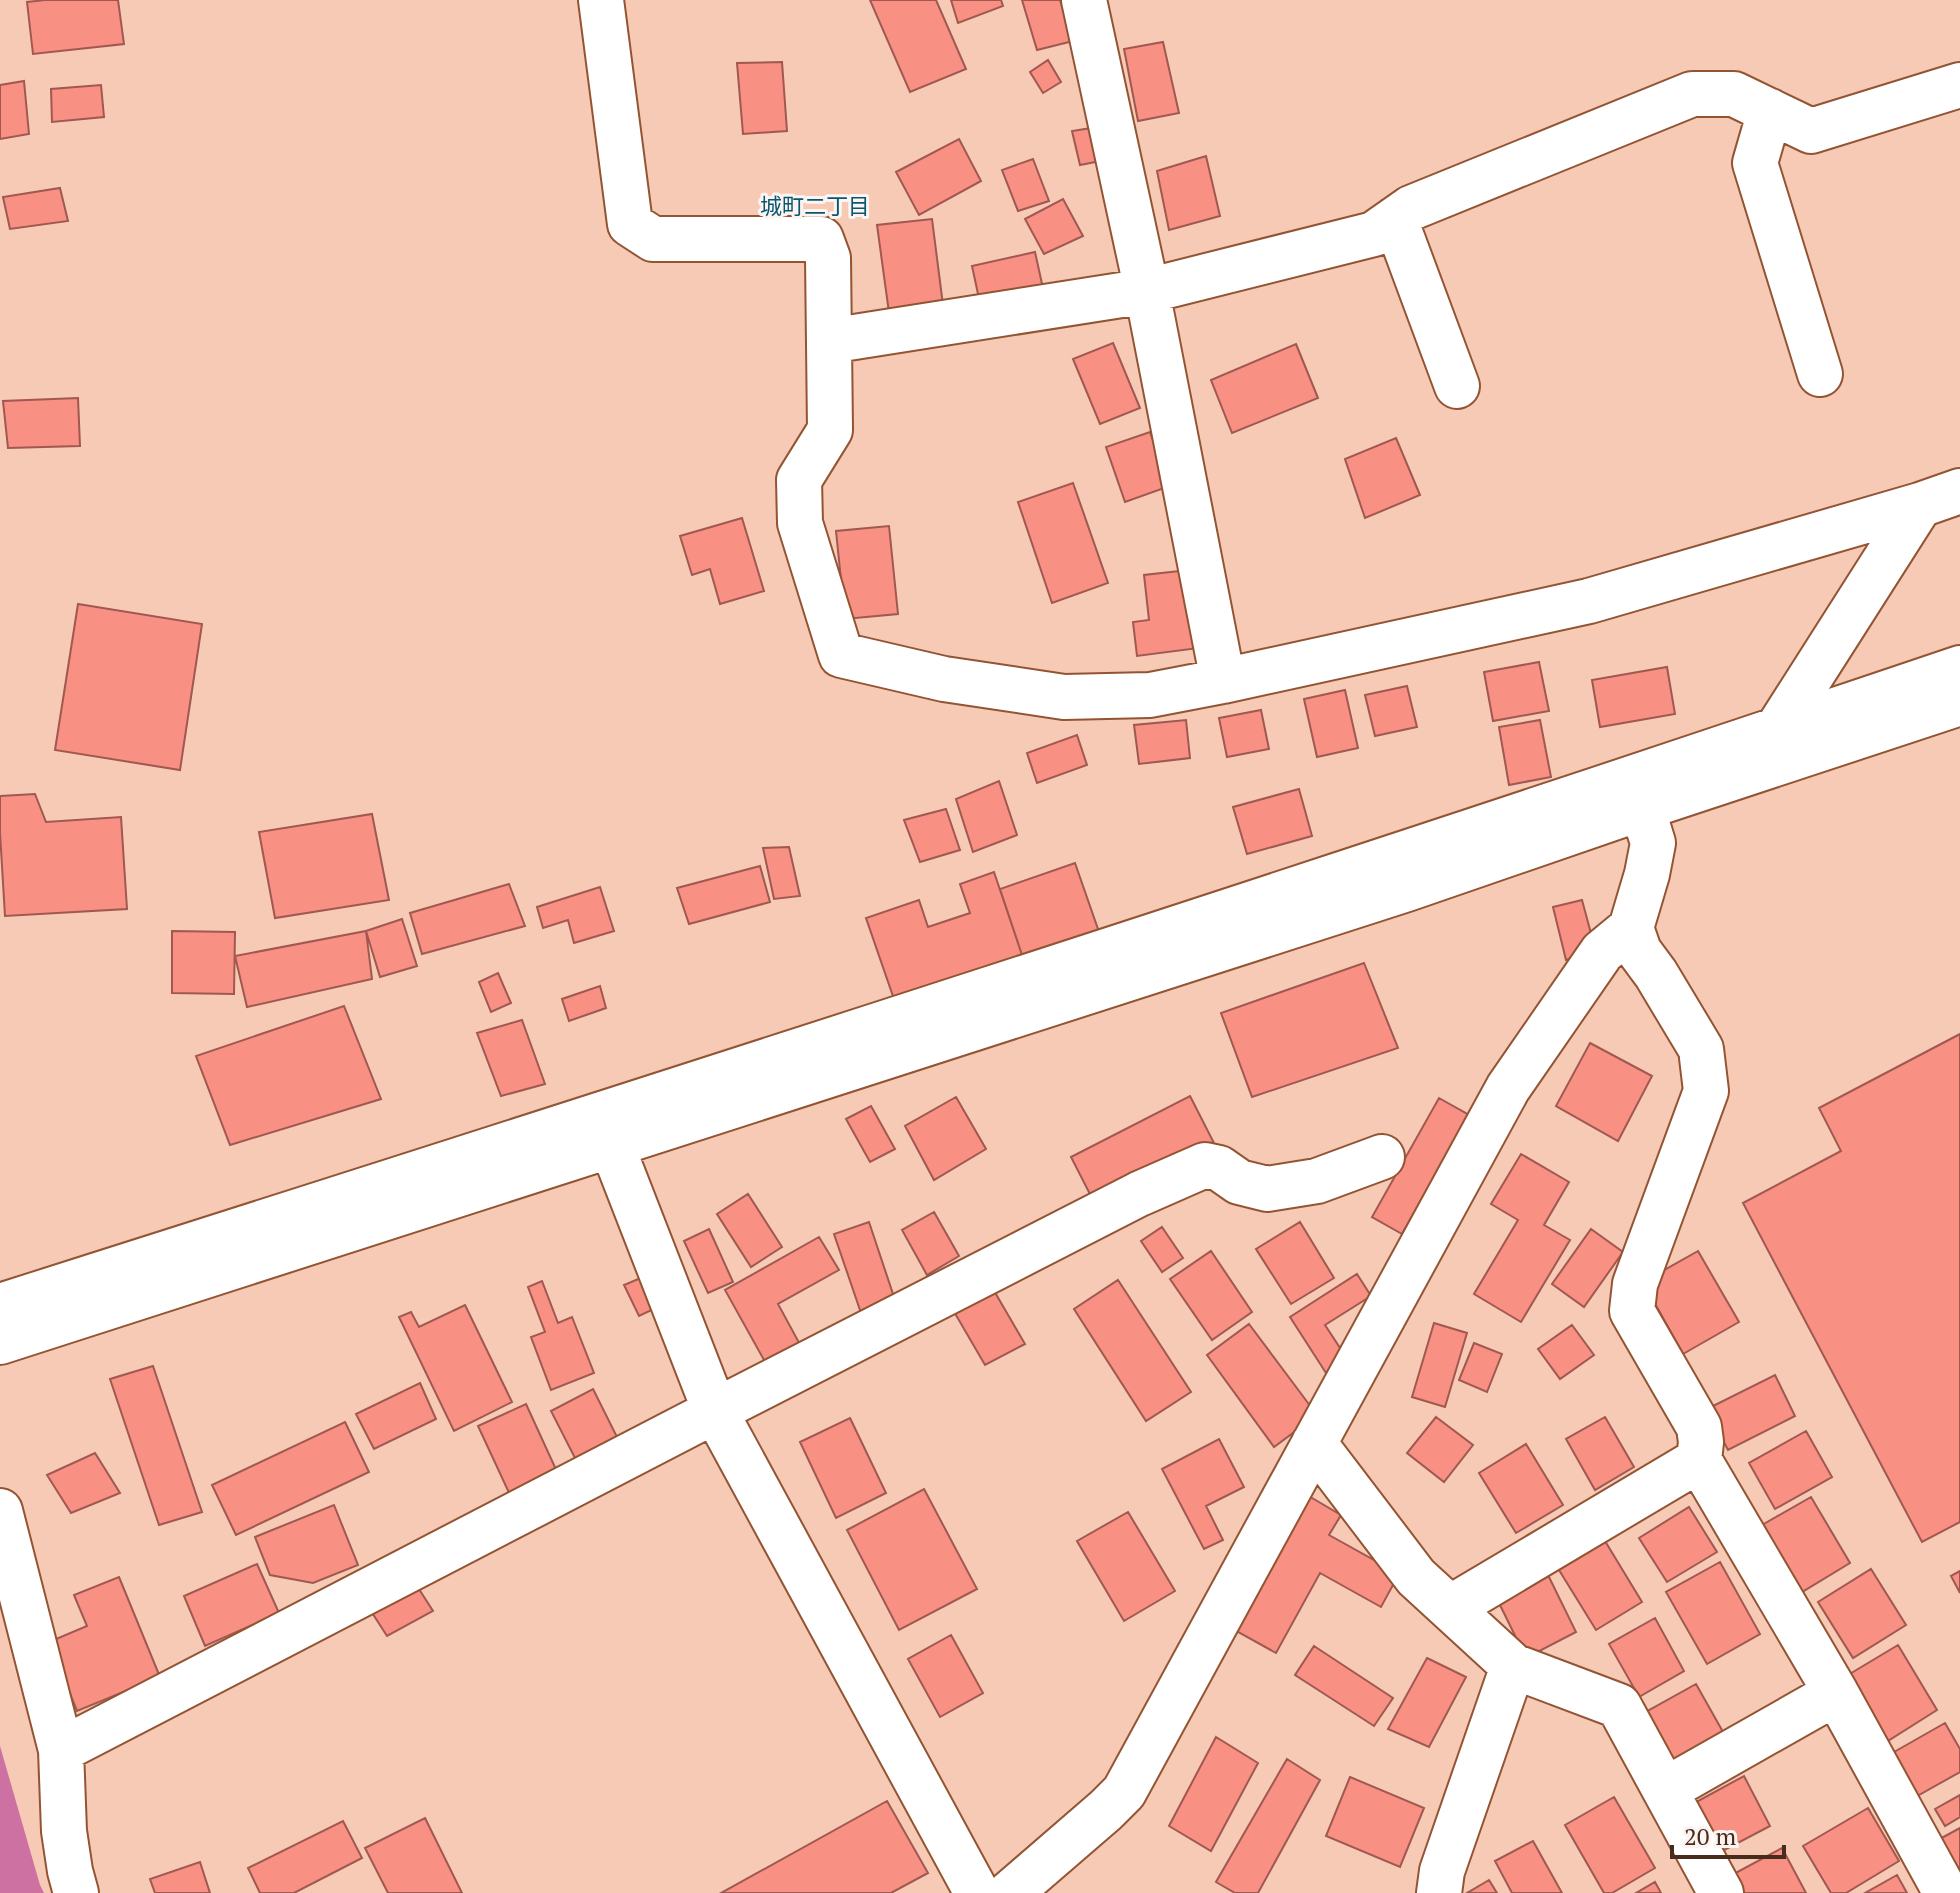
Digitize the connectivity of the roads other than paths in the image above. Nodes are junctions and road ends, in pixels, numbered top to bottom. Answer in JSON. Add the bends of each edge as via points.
{"nodes":[{"id":1,"x":601,"y":0,"type":"edge"},
{"id":2,"x":1084,"y":0,"type":"edge"},
{"id":3,"x":1960,"y":85,"type":"edge"},
{"id":4,"x":1770,"y":111,"type":"junction"},
{"id":5,"x":1395,"y":219,"type":"junction"},
{"id":6,"x":1147,"y":291,"type":"junction"},
{"id":7,"x":829,"y":341,"type":"junction"},
{"id":8,"x":1820,"y":374,"type":"dead end"},
{"id":9,"x":1457,"y":386,"type":"dead end"},
{"id":10,"x":1940,"y":498,"type":"edge"},
{"id":11,"x":1960,"y":668,"type":"edge"},
{"id":12,"x":1223,"y":681,"type":"junction"},
{"id":13,"x":1960,"y":703,"type":"edge"},
{"id":14,"x":1781,"y":745,"type":"junction"},
{"id":15,"x":1638,"y":793,"type":"junction"},
{"id":16,"x":1631,"y":928,"type":"junction"},
{"id":17,"x":605,"y":1131,"type":"junction"},
{"id":18,"x":1382,"y":1157,"type":"dead end"},
{"id":19,"x":267,"y":1239,"type":"junction"},
{"id":20,"x":0,"y":1306,"type":"edge"},
{"id":21,"x":0,"y":1342,"type":"edge"},
{"id":22,"x":715,"y":1411,"type":"junction"},
{"id":23,"x":1314,"y":1443,"type":"junction"},
{"id":24,"x":1699,"y":1460,"type":"junction"},
{"id":25,"x":0,"y":1511,"type":"edge"},
{"id":26,"x":1450,"y":1608,"type":"junction"},
{"id":27,"x":1513,"y":1666,"type":"junction"},
{"id":28,"x":1836,"y":1693,"type":"junction"},
{"id":29,"x":61,"y":1750,"type":"junction"},
{"id":30,"x":1665,"y":1790,"type":"junction"},
{"id":31,"x":76,"y":1893,"type":"edge"},
{"id":32,"x":977,"y":1893,"type":"edge"},
{"id":33,"x":1010,"y":1893,"type":"edge"},
{"id":34,"x":1439,"y":1893,"type":"edge"},
{"id":35,"x":1721,"y":1893,"type":"edge"},
{"id":36,"x":1946,"y":1893,"type":"edge"}],
"edges":[{"from":1,"to":7,"type":"street","via":[[630,224],[653,239],[821,239],[828,258]]},
{"from":2,"to":6,"type":"street"},
{"from":3,"to":4,"type":"street","via":[[1811,131]]},
{"from":4,"to":5,"type":"street","via":[[1734,94],[1692,94]]},
{"from":4,"to":8,"type":"street","via":[[1755,163]]},
{"from":5,"to":6,"type":"street","via":[[1374,234]]},
{"from":5,"to":9,"type":"street"},
{"from":6,"to":7,"type":"street"},
{"from":6,"to":12,"type":"street"},
{"from":7,"to":12,"type":"street","via":[[830,430],[799,480],[800,523],[841,655],[944,679],[1064,697],[1150,695]]},
{"from":10,"to":12,"type":"street","via":[[1589,601]]},
{"from":10,"to":14,"type":"street"},
{"from":11,"to":14,"type":"street"},
{"from":13,"to":14,"type":"street"},
{"from":14,"to":15,"type":"street"},
{"from":15,"to":16,"type":"street","via":[[1653,843]]},
{"from":15,"to":17,"type":"street","via":[[1396,857]]},
{"from":16,"to":23,"type":"street","via":[[1602,952],[1508,1088]]},
{"from":16,"to":24,"type":"street","via":[[1639,951],[1701,1049],[1706,1091],[1635,1284],[1632,1311],[1699,1427]]},
{"from":17,"to":19,"type":"street"},
{"from":17,"to":22,"type":"street"},
{"from":18,"to":22,"type":"street","via":[[1317,1181],[1267,1189],[1205,1165]]},
{"from":19,"to":20,"type":"street"},
{"from":19,"to":21,"type":"street"},
{"from":22,"to":29,"type":"street"},
{"from":22,"to":32,"type":"street"},
{"from":23,"to":26,"type":"street","via":[[1416,1577]]},
{"from":23,"to":33,"type":"street","via":[[1124,1792]]},
{"from":24,"to":26,"type":"street"},
{"from":24,"to":28,"type":"street"},
{"from":25,"to":29,"type":"street"},
{"from":26,"to":27,"type":"street"},
{"from":27,"to":30,"type":"street","via":[[1619,1706]]},
{"from":27,"to":34,"type":"street"},
{"from":28,"to":30,"type":"street"},
{"from":28,"to":36,"type":"street"},
{"from":29,"to":31,"type":"street","via":[[64,1831]]},
{"from":30,"to":35,"type":"street"}]}
